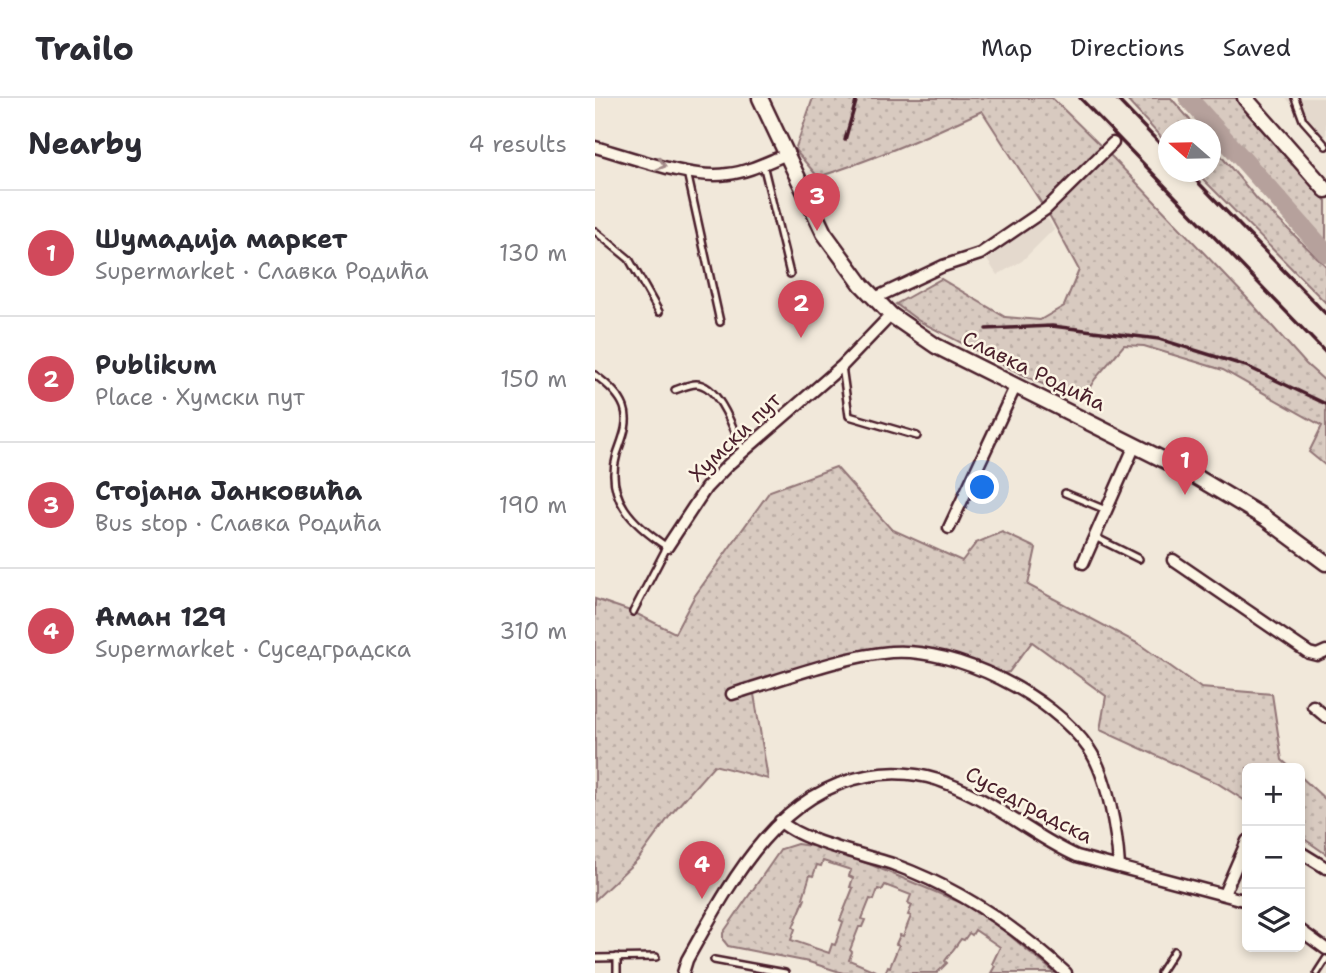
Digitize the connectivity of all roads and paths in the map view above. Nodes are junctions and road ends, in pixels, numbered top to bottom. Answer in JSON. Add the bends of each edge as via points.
{"nodes":[{"id":1,"x":761,"y":98,"type":"edge"},
{"id":2,"x":1245,"y":98,"type":"edge"},
{"id":3,"x":1295,"y":98,"type":"edge"},
{"id":4,"x":1113,"y":143,"type":"dead end"},
{"id":5,"x":1326,"y":146,"type":"edge"},
{"id":6,"x":595,"y":147,"type":"edge"},
{"id":7,"x":785,"y":155,"type":"junction"},
{"id":8,"x":763,"y":164,"type":"junction"},
{"id":9,"x":687,"y":172,"type":"junction"},
{"id":10,"x":1326,"y":190,"type":"edge"},
{"id":11,"x":595,"y":231,"type":"edge"},
{"id":12,"x":790,"y":274,"type":"dead end"},
{"id":13,"x":875,"y":298,"type":"junction"},
{"id":14,"x":659,"y":312,"type":"dead end"},
{"id":15,"x":891,"y":315,"type":"junction"},
{"id":16,"x":720,"y":322,"type":"dead end"},
{"id":17,"x":842,"y":366,"type":"junction"},
{"id":18,"x":595,"y":375,"type":"edge"},
{"id":19,"x":1016,"y":385,"type":"junction"},
{"id":20,"x":675,"y":390,"type":"dead end"},
{"id":21,"x":917,"y":436,"type":"dead end"},
{"id":22,"x":1135,"y":445,"type":"junction"},
{"id":23,"x":743,"y":451,"type":"junction"},
{"id":24,"x":1065,"y":493,"type":"dead end"},
{"id":25,"x":1106,"y":510,"type":"junction"},
{"id":26,"x":949,"y":528,"type":"dead end"},
{"id":27,"x":1095,"y":537,"type":"junction"},
{"id":28,"x":667,"y":547,"type":"junction"},
{"id":29,"x":1139,"y":559,"type":"dead end"},
{"id":30,"x":1173,"y":560,"type":"dead end"},
{"id":31,"x":1083,"y":563,"type":"dead end"},
{"id":32,"x":1326,"y":563,"type":"edge"},
{"id":33,"x":633,"y":612,"type":"dead end"},
{"id":34,"x":1326,"y":651,"type":"edge"},
{"id":35,"x":732,"y":694,"type":"dead end"},
{"id":36,"x":1313,"y":706,"type":"dead end"},
{"id":37,"x":1326,"y":717,"type":"edge"},
{"id":38,"x":780,"y":821,"type":"junction"},
{"id":39,"x":1242,"y":853,"type":"edge"},
{"id":40,"x":1305,"y":855,"type":"edge"},
{"id":41,"x":1119,"y":866,"type":"junction"},
{"id":42,"x":1326,"y":868,"type":"edge"},
{"id":43,"x":1224,"y":894,"type":"junction"},
{"id":44,"x":1242,"y":899,"type":"edge"},
{"id":45,"x":1305,"y":934,"type":"edge"},
{"id":46,"x":1326,"y":949,"type":"edge"},
{"id":47,"x":1174,"y":951,"type":"dead end"},
{"id":48,"x":617,"y":957,"type":"junction"},
{"id":49,"x":656,"y":957,"type":"dead end"},
{"id":50,"x":595,"y":958,"type":"edge"},
{"id":51,"x":1326,"y":959,"type":"edge"},
{"id":52,"x":715,"y":960,"type":"dead end"},
{"id":53,"x":617,"y":973,"type":"edge"},
{"id":54,"x":684,"y":973,"type":"edge"},
{"id":55,"x":781,"y":973,"type":"edge"},
{"id":56,"x":1066,"y":973,"type":"edge"},
{"id":57,"x":1160,"y":973,"type":"edge"},
{"id":58,"x":1317,"y":973,"type":"edge"}],
"edges":[{"from":1,"to":7,"type":"street","name":"Славка Родића"},
{"from":2,"to":10,"type":"street"},
{"from":3,"to":5,"type":"lane","via":[[1303,120]]},
{"from":4,"to":13,"type":"street","via":[[1047,209],[981,254]]},
{"from":6,"to":9,"type":"street","one_way":true},
{"from":7,"to":8,"type":"street"},
{"from":7,"to":13,"type":"street","name":"Славка Родића","via":[[824,233]]},
{"from":8,"to":9,"type":"street","via":[[727,175]]},
{"from":8,"to":12,"type":"lane"},
{"from":9,"to":16,"type":"lane"},
{"from":11,"to":14,"type":"lane","via":[[629,259]]},
{"from":13,"to":15,"type":"street","name":"Славка Родића"},
{"from":15,"to":17,"type":"street","name":"Хумски пут"},
{"from":15,"to":19,"type":"street","name":"Славка Родића","via":[[936,346]]},
{"from":17,"to":21,"type":"lane","via":[[849,416]]},
{"from":17,"to":23,"type":"street","name":"Хумски пут"},
{"from":18,"to":28,"type":"lane","via":[[616,395],[625,413],[626,429],[614,474],[622,505],[636,525]]},
{"from":19,"to":22,"type":"street","name":"Славка Родића"},
{"from":19,"to":26,"type":"street"},
{"from":20,"to":23,"type":"lane","via":[[695,384],[709,388]]},
{"from":22,"to":25,"type":"street"},
{"from":22,"to":32,"type":"street","name":"Славка Родића","via":[[1265,518]]},
{"from":23,"to":28,"type":"street","name":"Хумски пут","via":[[706,488]]},
{"from":24,"to":25,"type":"lane"},
{"from":25,"to":27,"type":"street"},
{"from":27,"to":29,"type":"lane"},
{"from":27,"to":31,"type":"street"},
{"from":28,"to":33,"type":"lane","name":"Хумски пут"},
{"from":30,"to":34,"type":"street","via":[[1309,653]]},
{"from":35,"to":41,"type":"street","name":"Суседградска","via":[[867,654],[893,652],[935,655],[990,676],[1053,712],[1090,750],[1109,805]]},
{"from":36,"to":37,"type":"street"},
{"from":38,"to":41,"type":"street","name":"Суседградска","via":[[806,799],[844,781],[882,774],[916,775],[961,789],[1068,852]]},
{"from":38,"to":54,"type":"street","name":"Суседградска","via":[[733,883]]},
{"from":38,"to":56,"type":"street","via":[[795,831],[895,865],[958,894],[1006,924]]},
{"from":39,"to":43,"type":"street"},
{"from":40,"to":42,"type":"street"},
{"from":41,"to":43,"type":"street","name":"Суседградска"},
{"from":43,"to":44,"type":"street","name":"Суседградска"},
{"from":45,"to":46,"type":"street"},
{"from":47,"to":57,"type":"lane"},
{"from":48,"to":49,"type":"lane"},
{"from":48,"to":50,"type":"lane"},
{"from":48,"to":53,"type":"lane"},
{"from":51,"to":58,"type":"lane"},
{"from":52,"to":55,"type":"lane"}]}
